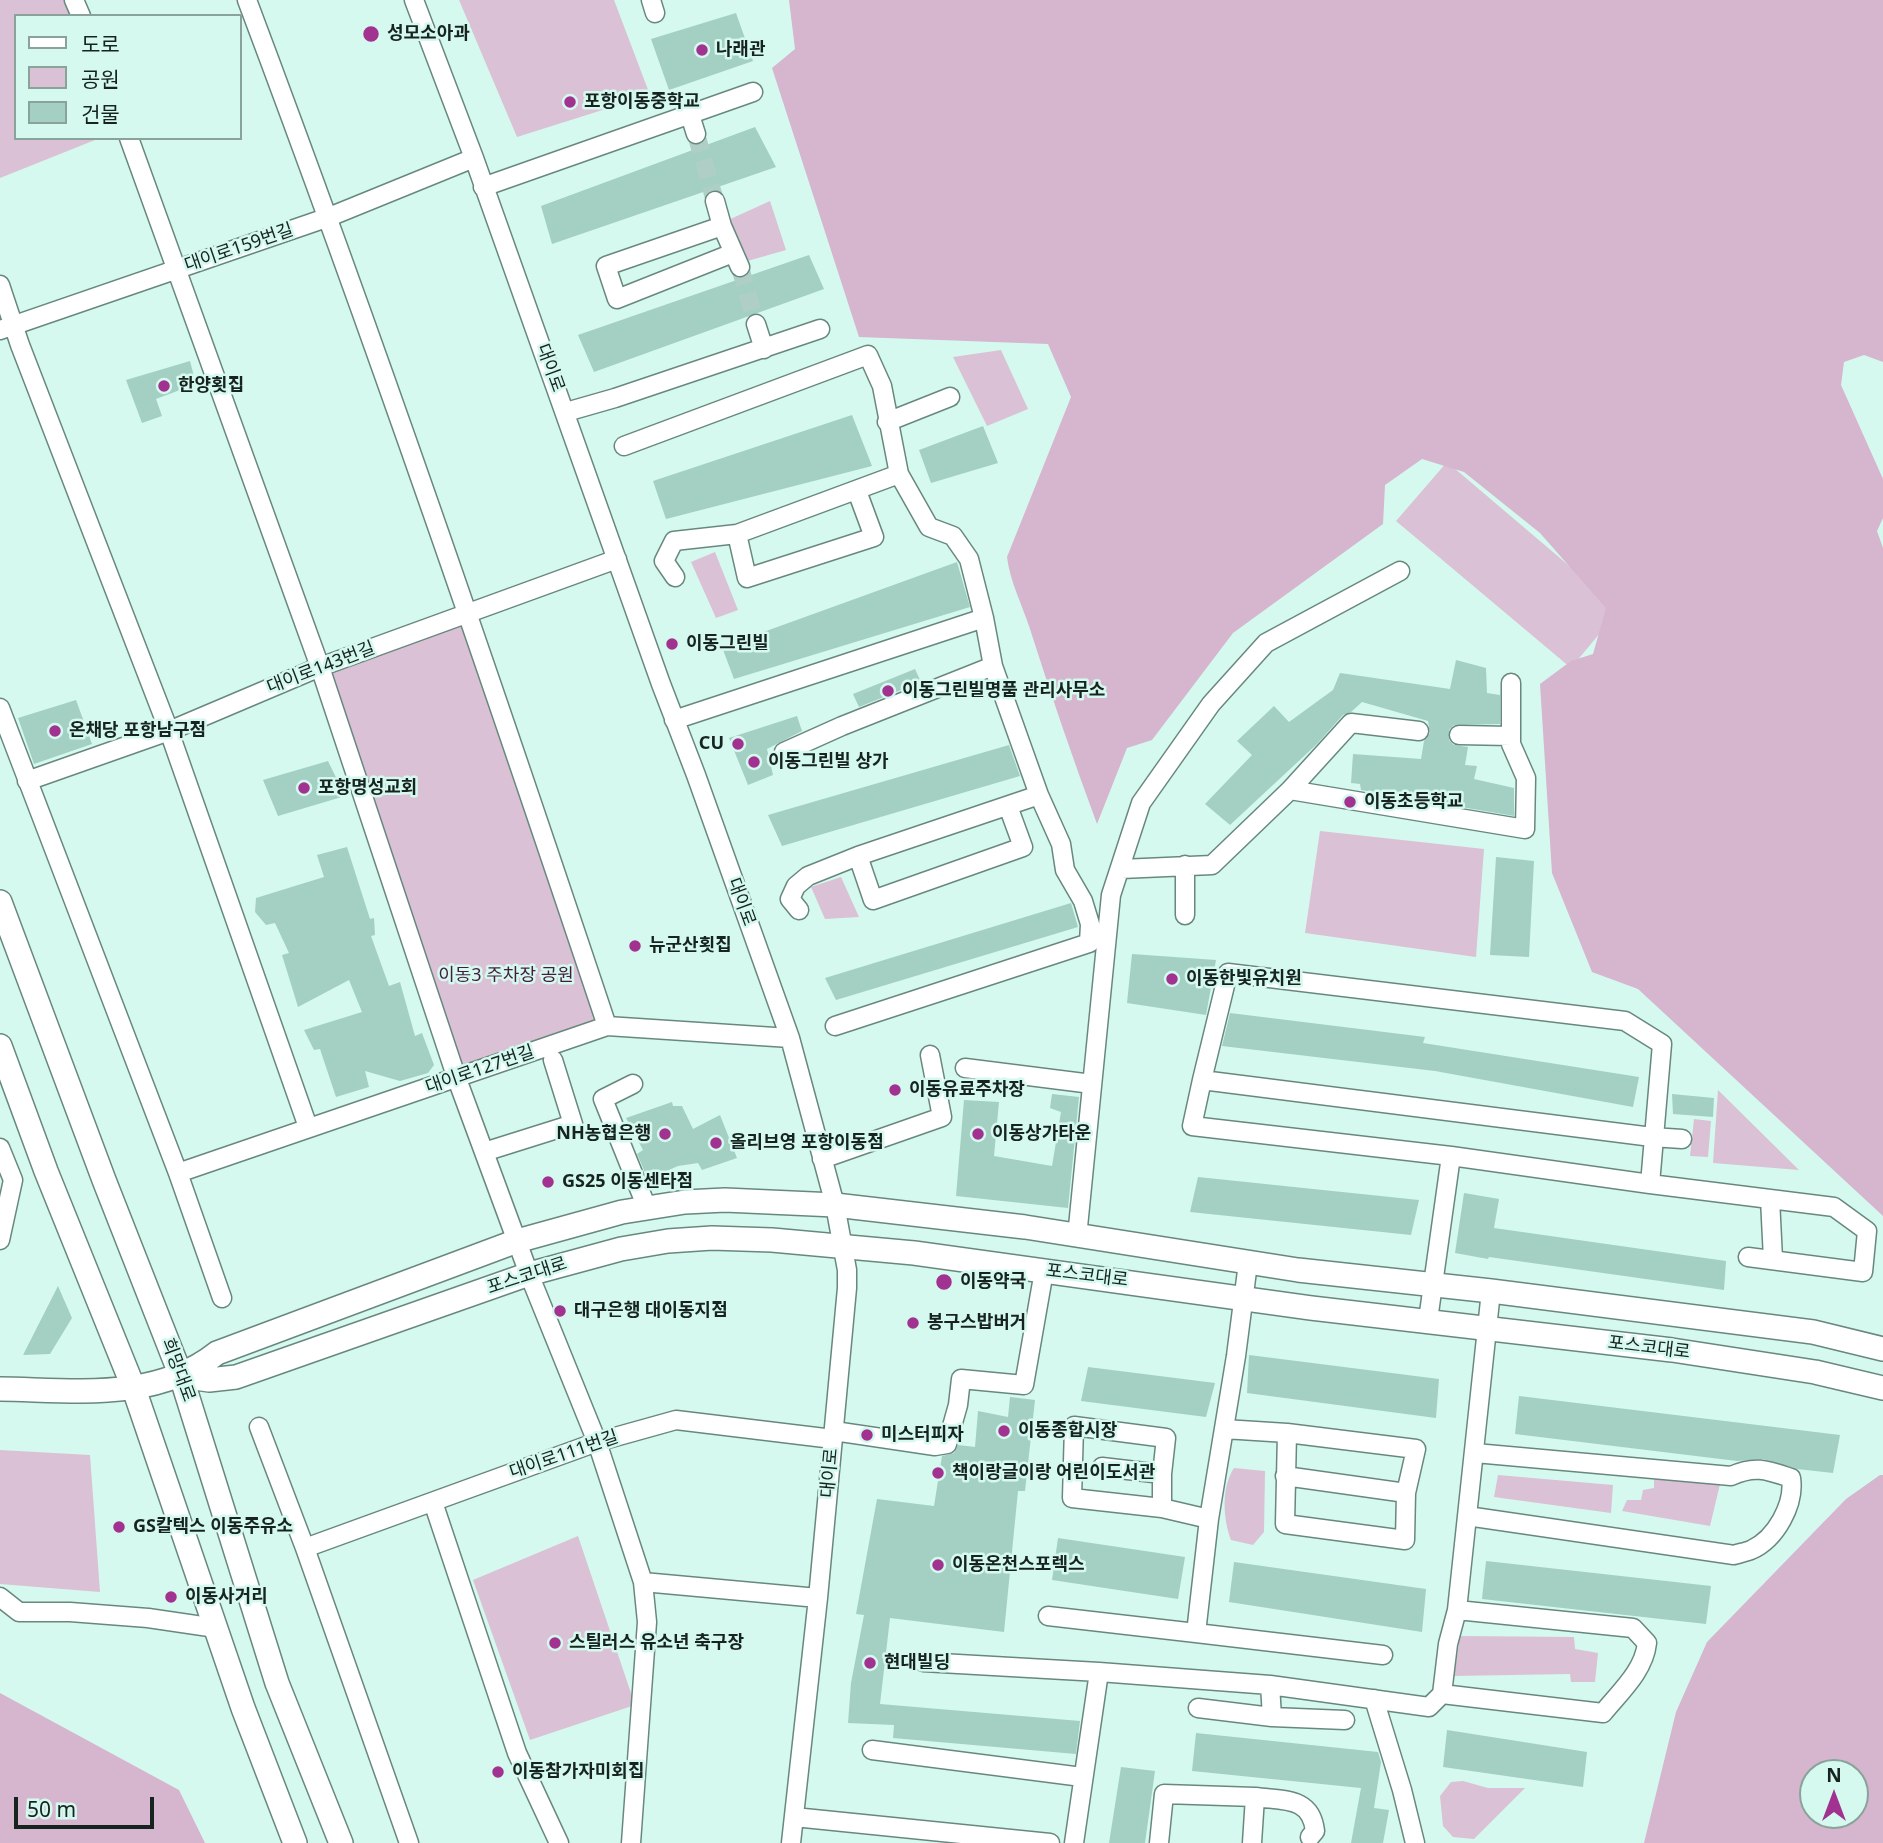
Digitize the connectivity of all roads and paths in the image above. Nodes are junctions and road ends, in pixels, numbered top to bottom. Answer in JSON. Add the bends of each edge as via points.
{"nodes":[{"id":1,"x":247,"y":0,"type":"edge"},
{"id":2,"x":414,"y":0,"type":"edge"},
{"id":3,"x":752,"y":92,"type":"dead end"},
{"id":4,"x":690,"y":115,"type":"junction"},
{"id":5,"x":696,"y":134,"type":"tunnel mouth"},
{"id":6,"x":130,"y":140,"type":"edge"},
{"id":7,"x":474,"y":158,"type":"junction"},
{"id":8,"x":483,"y":187,"type":"junction"},
{"id":9,"x":715,"y":201,"type":"tunnel mouth"},
{"id":10,"x":329,"y":217,"type":"junction"},
{"id":11,"x":722,"y":226,"type":"junction"},
{"id":12,"x":175,"y":270,"type":"junction"},
{"id":13,"x":0,"y":285,"type":"edge"},
{"id":14,"x":756,"y":324,"type":"tunnel mouth"},
{"id":15,"x":6,"y":327,"type":"edge"},
{"id":16,"x":820,"y":329,"type":"dead end"},
{"id":17,"x":764,"y":349,"type":"junction"},
{"id":18,"x":950,"y":397,"type":"dead end"},
{"id":19,"x":566,"y":412,"type":"junction"},
{"id":20,"x":887,"y":422,"type":"junction"},
{"id":21,"x":624,"y":446,"type":"dead end"},
{"id":22,"x":899,"y":474,"type":"junction"},
{"id":23,"x":857,"y":491,"type":"junction"},
{"id":24,"x":737,"y":534,"type":"junction"},
{"id":25,"x":617,"y":559,"type":"junction"},
{"id":26,"x":1401,"y":571,"type":"dead end"},
{"id":27,"x":675,"y":577,"type":"dead end"},
{"id":28,"x":469,"y":613,"type":"junction"},
{"id":29,"x":984,"y":618,"type":"junction"},
{"id":30,"x":993,"y":666,"type":"junction"},
{"id":31,"x":320,"y":667,"type":"junction"},
{"id":32,"x":1511,"y":683,"type":"dead end"},
{"id":33,"x":0,"y":708,"type":"edge"},
{"id":34,"x":674,"y":720,"type":"junction"},
{"id":35,"x":169,"y":731,"type":"junction"},
{"id":36,"x":1419,"y":731,"type":"dead end"},
{"id":37,"x":1460,"y":735,"type":"dead end"},
{"id":38,"x":1511,"y":736,"type":"junction"},
{"id":39,"x":784,"y":752,"type":"dead end"},
{"id":40,"x":27,"y":781,"type":"junction"},
{"id":41,"x":1290,"y":790,"type":"junction"},
{"id":42,"x":1039,"y":795,"type":"junction"},
{"id":43,"x":1008,"y":806,"type":"junction"},
{"id":44,"x":858,"y":856,"type":"junction"},
{"id":45,"x":1185,"y":865,"type":"junction"},
{"id":46,"x":1121,"y":869,"type":"junction"},
{"id":47,"x":0,"y":902,"type":"edge"},
{"id":48,"x":799,"y":910,"type":"dead end"},
{"id":49,"x":1185,"y":915,"type":"dead end"},
{"id":50,"x":607,"y":1026,"type":"junction"},
{"id":51,"x":835,"y":1026,"type":"dead end"},
{"id":52,"x":790,"y":1038,"type":"junction"},
{"id":53,"x":0,"y":1046,"type":"edge"},
{"id":54,"x":930,"y":1055,"type":"dead end"},
{"id":55,"x":553,"y":1060,"type":"dead end"},
{"id":56,"x":965,"y":1068,"type":"dead end"},
{"id":57,"x":457,"y":1079,"type":"junction"},
{"id":58,"x":1202,"y":1080,"type":"junction"},
{"id":59,"x":633,"y":1084,"type":"dead end"},
{"id":60,"x":1092,"y":1084,"type":"junction"},
{"id":61,"x":308,"y":1127,"type":"junction"},
{"id":62,"x":1653,"y":1137,"type":"junction"},
{"id":63,"x":1682,"y":1139,"type":"dead end"},
{"id":64,"x":0,"y":1148,"type":"edge"},
{"id":65,"x":484,"y":1152,"type":"junction"},
{"id":66,"x":1451,"y":1156,"type":"junction"},
{"id":67,"x":822,"y":1159,"type":"junction"},
{"id":68,"x":178,"y":1173,"type":"junction"},
{"id":69,"x":1650,"y":1184,"type":"junction"},
{"id":70,"x":1770,"y":1199,"type":"junction"},
{"id":71,"x":835,"y":1205,"type":"junction"},
{"id":72,"x":647,"y":1208,"type":"junction"},
{"id":73,"x":1077,"y":1237,"type":"junction"},
{"id":74,"x":0,"y":1240,"type":"edge"},
{"id":75,"x":517,"y":1241,"type":"junction"},
{"id":76,"x":842,"y":1247,"type":"junction"},
{"id":77,"x":1200,"y":1255,"type":"junction"},
{"id":78,"x":1748,"y":1257,"type":"dead end"},
{"id":79,"x":1773,"y":1259,"type":"junction"},
{"id":80,"x":1248,"y":1263,"type":"junction"},
{"id":81,"x":1044,"y":1271,"type":"junction"},
{"id":82,"x":529,"y":1274,"type":"junction"},
{"id":83,"x":1433,"y":1286,"type":"junction"},
{"id":84,"x":1197,"y":1291,"type":"junction"},
{"id":85,"x":1491,"y":1291,"type":"junction"},
{"id":86,"x":1244,"y":1297,"type":"junction"},
{"id":87,"x":222,"y":1298,"type":"dead end"},
{"id":88,"x":1428,"y":1320,"type":"junction"},
{"id":89,"x":1486,"y":1328,"type":"junction"},
{"id":90,"x":1883,"y":1349,"type":"edge"},
{"id":91,"x":181,"y":1376,"type":"junction"},
{"id":92,"x":1883,"y":1388,"type":"edge"},
{"id":93,"x":0,"y":1389,"type":"edge"},
{"id":94,"x":134,"y":1389,"type":"junction"},
{"id":95,"x":259,"y":1427,"type":"dead end"},
{"id":96,"x":1224,"y":1429,"type":"junction"},
{"id":97,"x":1287,"y":1433,"type":"junction"},
{"id":98,"x":833,"y":1435,"type":"junction"},
{"id":99,"x":597,"y":1442,"type":"junction"},
{"id":100,"x":1475,"y":1453,"type":"junction"},
{"id":101,"x":1102,"y":1467,"type":"dead end"},
{"id":102,"x":1162,"y":1474,"type":"junction"},
{"id":103,"x":1285,"y":1476,"type":"junction"},
{"id":104,"x":1406,"y":1493,"type":"junction"},
{"id":105,"x":433,"y":1502,"type":"junction"},
{"id":106,"x":1162,"y":1508,"type":"junction"},
{"id":107,"x":1467,"y":1516,"type":"junction"},
{"id":108,"x":1209,"y":1519,"type":"junction"},
{"id":109,"x":305,"y":1548,"type":"junction"},
{"id":110,"x":643,"y":1582,"type":"junction"},
{"id":111,"x":0,"y":1597,"type":"edge"},
{"id":112,"x":818,"y":1598,"type":"junction"},
{"id":113,"x":1457,"y":1611,"type":"junction"},
{"id":114,"x":1048,"y":1616,"type":"dead end"},
{"id":115,"x":216,"y":1628,"type":"junction"},
{"id":116,"x":1196,"y":1633,"type":"junction"},
{"id":117,"x":1383,"y":1655,"type":"dead end"},
{"id":118,"x":923,"y":1662,"type":"dead end"},
{"id":119,"x":1099,"y":1672,"type":"junction"},
{"id":120,"x":1270,"y":1685,"type":"junction"},
{"id":121,"x":1442,"y":1694,"type":"junction"},
{"id":122,"x":1374,"y":1699,"type":"junction"},
{"id":123,"x":1198,"y":1708,"type":"dead end"},
{"id":124,"x":1272,"y":1717,"type":"junction"},
{"id":125,"x":1345,"y":1720,"type":"dead end"},
{"id":126,"x":873,"y":1750,"type":"dead end"},
{"id":127,"x":1082,"y":1777,"type":"junction"},
{"id":128,"x":1255,"y":1797,"type":"junction"},
{"id":129,"x":794,"y":1817,"type":"junction"},
{"id":130,"x":1310,"y":1837,"type":"dead end"},
{"id":131,"x":295,"y":1843,"type":"edge"},
{"id":132,"x":341,"y":1843,"type":"edge"},
{"id":133,"x":409,"y":1843,"type":"edge"},
{"id":134,"x":559,"y":1843,"type":"edge"},
{"id":135,"x":631,"y":1843,"type":"edge"},
{"id":136,"x":791,"y":1843,"type":"edge"},
{"id":137,"x":1051,"y":1843,"type":"edge"},
{"id":138,"x":1074,"y":1843,"type":"edge"},
{"id":139,"x":1159,"y":1843,"type":"edge"},
{"id":140,"x":1252,"y":1843,"type":"edge"},
{"id":141,"x":1415,"y":1843,"type":"edge"}],
"edges":[{"from":1,"to":10,"type":"street"},
{"from":2,"to":7,"type":"street","name":"대이로"},
{"from":3,"to":4,"type":"street"},
{"from":4,"to":5,"type":"street"},
{"from":4,"to":8,"type":"street"},
{"from":6,"to":12,"type":"street"},
{"from":7,"to":8,"type":"street","name":"대이로"},
{"from":7,"to":10,"type":"street","name":"대이로159번길"},
{"from":8,"to":19,"type":"street","name":"대이로"},
{"from":9,"to":11,"type":"street"},
{"from":10,"to":12,"type":"street","name":"대이로159번길"},
{"from":10,"to":28,"type":"street"},
{"from":11,"to":11,"type":"street","via":[[606,266],[617,299],[736,260]]},
{"from":12,"to":15,"type":"street","name":"대이로159번길"},
{"from":12,"to":31,"type":"street"},
{"from":13,"to":15,"type":"street"},
{"from":14,"to":17,"type":"street"},
{"from":15,"to":35,"type":"street"},
{"from":16,"to":17,"type":"street"},
{"from":17,"to":19,"type":"street"},
{"from":18,"to":20,"type":"street"},
{"from":19,"to":25,"type":"street","name":"대이로"},
{"from":20,"to":21,"type":"street","via":[[881,386],[868,355]]},
{"from":20,"to":22,"type":"street"},
{"from":22,"to":23,"type":"street"},
{"from":22,"to":29,"type":"street","via":[[929,527],[953,536],[969,559]]},
{"from":23,"to":24,"type":"street"},
{"from":23,"to":24,"type":"street","via":[[874,537],[747,578]]},
{"from":24,"to":27,"type":"street","via":[[674,541],[664,561]]},
{"from":25,"to":28,"type":"street","name":"대이로143번길"},
{"from":25,"to":34,"type":"street","name":"대이로"},
{"from":26,"to":46,"type":"street","via":[[1266,643],[1211,704],[1141,803]]},
{"from":28,"to":31,"type":"street","name":"대이로143번길"},
{"from":28,"to":50,"type":"street"},
{"from":29,"to":30,"type":"street"},
{"from":29,"to":34,"type":"street"},
{"from":30,"to":39,"type":"street"},
{"from":30,"to":42,"type":"street"},
{"from":31,"to":35,"type":"street","name":"대이로143번길"},
{"from":31,"to":57,"type":"street"},
{"from":32,"to":38,"type":"street"},
{"from":33,"to":40,"type":"street"},
{"from":34,"to":52,"type":"street","name":"대이로"},
{"from":35,"to":40,"type":"street","name":"대이로143번길"},
{"from":35,"to":61,"type":"street"},
{"from":36,"to":41,"type":"street","via":[[1351,723]]},
{"from":37,"to":38,"type":"street"},
{"from":38,"to":41,"type":"street","via":[[1526,778],[1525,829]]},
{"from":40,"to":68,"type":"street"},
{"from":41,"to":45,"type":"street","via":[[1212,865]]},
{"from":42,"to":43,"type":"street"},
{"from":42,"to":51,"type":"street","via":[[1061,844],[1065,870],[1083,901],[1090,924],[1089,943]]},
{"from":43,"to":44,"type":"street"},
{"from":43,"to":44,"type":"street","via":[[1023,847],[873,900]]},
{"from":44,"to":48,"type":"street","via":[[808,876],[796,886],[790,899]]},
{"from":45,"to":46,"type":"street"},
{"from":45,"to":49,"type":"street"},
{"from":46,"to":60,"type":"street","via":[[1111,895]]},
{"from":47,"to":91,"type":"main road","name":"희망대로"},
{"from":50,"to":52,"type":"street","name":"대이로127번길"},
{"from":50,"to":57,"type":"street","name":"대이로127번길"},
{"from":52,"to":67,"type":"street","name":"대이로"},
{"from":53,"to":94,"type":"main road"},
{"from":54,"to":67,"type":"street","via":[[942,1116]]},
{"from":55,"to":65,"type":"street","via":[[573,1124]]},
{"from":56,"to":60,"type":"street"},
{"from":57,"to":61,"type":"street","name":"대이로127번길"},
{"from":57,"to":65,"type":"street"},
{"from":58,"to":62,"type":"street"},
{"from":58,"to":62,"type":"street","via":[[1228,973],[1625,1021],[1662,1044]]},
{"from":58,"to":66,"type":"street","via":[[1192,1126]]},
{"from":59,"to":72,"type":"street","via":[[603,1099]]},
{"from":60,"to":73,"type":"street"},
{"from":61,"to":68,"type":"street","name":"대이로127번길"},
{"from":62,"to":63,"type":"street"},
{"from":62,"to":69,"type":"street"},
{"from":64,"to":74,"type":"street","via":[[13,1180]]},
{"from":65,"to":75,"type":"street"},
{"from":66,"to":69,"type":"street"},
{"from":66,"to":83,"type":"street"},
{"from":67,"to":71,"type":"street","name":"대이로"},
{"from":68,"to":87,"type":"street"},
{"from":69,"to":70,"type":"street"},
{"from":70,"to":79,"type":"street"},
{"from":70,"to":79,"type":"street","via":[[1834,1207],[1867,1231],[1863,1272]]},
{"from":71,"to":72,"type":"main road","name":"포스코대로","via":[[724,1200]]},
{"from":71,"to":73,"type":"main road","name":"포스코대로"},
{"from":71,"to":76,"type":"street","name":"대이로"},
{"from":72,"to":75,"type":"main road","name":"포스코대로"},
{"from":73,"to":77,"type":"main road","name":"포스코대로"},
{"from":75,"to":82,"type":"street"},
{"from":75,"to":91,"type":"main road","name":"포스코대로","via":[[217,1353]]},
{"from":76,"to":81,"type":"main road","name":"포스코대로"},
{"from":76,"to":82,"type":"main road","name":"포스코대로","via":[[772,1240],[668,1241]]},
{"from":76,"to":98,"type":"street","name":"대이로","via":[[847,1288]]},
{"from":77,"to":80,"type":"main road","name":"포스코대로"},
{"from":77,"to":84,"type":"main road","via":[[1206,1276]]},
{"from":78,"to":79,"type":"street"},
{"from":80,"to":83,"type":"main road","name":"포스코대로"},
{"from":80,"to":86,"type":"street"},
{"from":81,"to":84,"type":"main road","name":"포스코대로"},
{"from":81,"to":98,"type":"street","name":"대이로111번길","via":[[1024,1385],[961,1379],[947,1444]]},
{"from":82,"to":91,"type":"main road","name":"포스코대로","via":[[236,1377]]},
{"from":82,"to":99,"type":"street"},
{"from":83,"to":85,"type":"main road","name":"포스코대로"},
{"from":83,"to":88,"type":"street"},
{"from":84,"to":86,"type":"main road","name":"포스코대로"},
{"from":85,"to":89,"type":"street"},
{"from":85,"to":90,"type":"main road","name":"포스코대로","via":[[1813,1332]]},
{"from":86,"to":88,"type":"main road","name":"포스코대로"},
{"from":86,"to":96,"type":"street"},
{"from":88,"to":89,"type":"main road","name":"포스코대로"},
{"from":89,"to":92,"type":"main road","name":"포스코대로","via":[[1672,1350]]},
{"from":89,"to":100,"type":"street"},
{"from":91,"to":94,"type":"main road","name":"포스코대로"},
{"from":91,"to":132,"type":"main road","name":"희망대로","via":[[277,1683]]},
{"from":93,"to":94,"type":"main road","name":"포스코대로"},
{"from":94,"to":115,"type":"main road"},
{"from":95,"to":109,"type":"street"},
{"from":96,"to":97,"type":"street"},
{"from":96,"to":108,"type":"street"},
{"from":97,"to":103,"type":"street"},
{"from":97,"to":104,"type":"street","via":[[1416,1449]]},
{"from":98,"to":99,"type":"street","name":"대이로111번길","via":[[676,1420]]},
{"from":98,"to":112,"type":"street","name":"대이로"},
{"from":99,"to":105,"type":"street","name":"대이로111번길"},
{"from":99,"to":110,"type":"street"},
{"from":100,"to":107,"type":"street"},
{"from":100,"to":107,"type":"street","via":[[1731,1476],[1746,1469],[1766,1470],[1791,1478],[1793,1491],[1782,1520],[1768,1537],[1752,1550],[1734,1555]]},
{"from":101,"to":102,"type":"street"},
{"from":102,"to":106,"type":"street"},
{"from":102,"to":106,"type":"street","via":[[1166,1438],[1074,1426],[1072,1498]]},
{"from":103,"to":104,"type":"street"},
{"from":103,"to":104,"type":"street","via":[[1285,1524],[1405,1540]]},
{"from":105,"to":109,"type":"street","name":"대이로111번길"},
{"from":105,"to":134,"type":"street","via":[[517,1753]]},
{"from":106,"to":108,"type":"street"},
{"from":107,"to":113,"type":"street"},
{"from":108,"to":116,"type":"street"},
{"from":109,"to":133,"type":"street"},
{"from":110,"to":112,"type":"street"},
{"from":110,"to":135,"type":"street","via":[[647,1622]]},
{"from":111,"to":115,"type":"street","via":[[19,1612],[148,1618]]},
{"from":112,"to":129,"type":"street","name":"대이로"},
{"from":113,"to":121,"type":"street"},
{"from":113,"to":121,"type":"street","via":[[1633,1628],[1647,1643],[1645,1656],[1603,1713]]},
{"from":114,"to":116,"type":"street"},
{"from":115,"to":131,"type":"main road"},
{"from":116,"to":117,"type":"street"},
{"from":118,"to":119,"type":"street"},
{"from":119,"to":120,"type":"street"},
{"from":119,"to":127,"type":"street"},
{"from":120,"to":122,"type":"street"},
{"from":120,"to":124,"type":"street"},
{"from":121,"to":122,"type":"street","via":[[1429,1707]]},
{"from":122,"to":141,"type":"street"},
{"from":123,"to":124,"type":"street"},
{"from":124,"to":125,"type":"street"},
{"from":126,"to":127,"type":"street"},
{"from":127,"to":138,"type":"street"},
{"from":128,"to":130,"type":"street","via":[[1300,1803],[1312,1815],[1315,1831]]},
{"from":128,"to":139,"type":"street","via":[[1164,1794]]},
{"from":128,"to":140,"type":"street"},
{"from":129,"to":136,"type":"street","name":"대이로"},
{"from":129,"to":137,"type":"street"}]}
